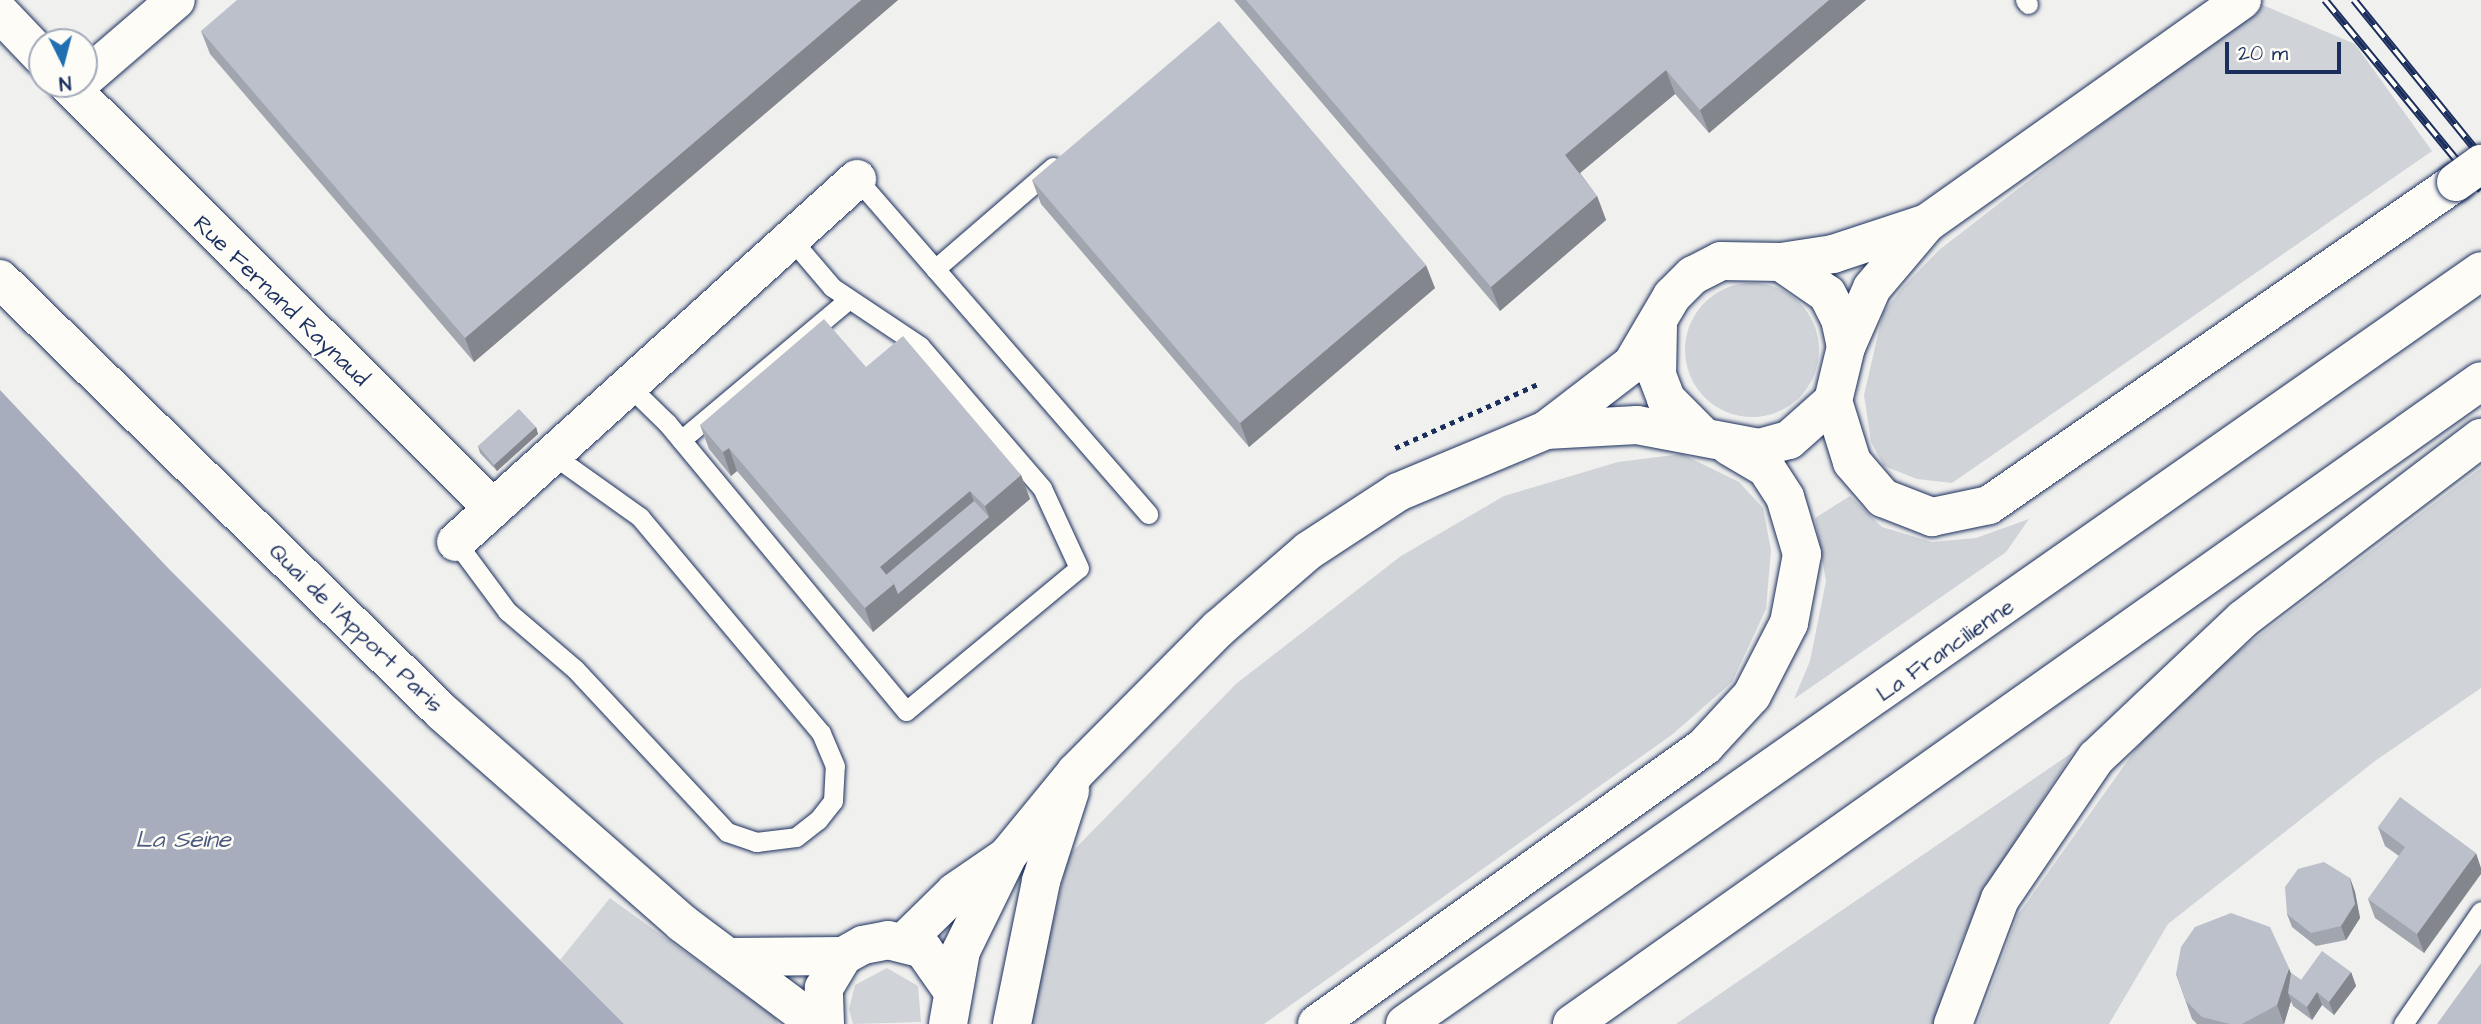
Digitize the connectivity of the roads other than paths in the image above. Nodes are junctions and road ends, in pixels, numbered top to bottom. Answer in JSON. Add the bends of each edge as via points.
{"nodes":[{"id":1,"x":176,"y":0,"type":"edge"},
{"id":2,"x":2242,"y":0,"type":"edge"},
{"id":3,"x":0,"y":13,"type":"edge"},
{"id":4,"x":28,"y":42,"type":"edge"},
{"id":5,"x":98,"y":66,"type":"edge"},
{"id":6,"x":90,"y":98,"type":"edge"},
{"id":7,"x":1068,"y":155,"type":"edge"},
{"id":8,"x":2469,"y":173,"type":"edge"},
{"id":9,"x":857,"y":179,"type":"joint"},
{"id":10,"x":1927,"y":223,"type":"junction"},
{"id":11,"x":792,"y":240,"type":"junction"},
{"id":12,"x":1781,"y":262,"type":"junction"},
{"id":13,"x":935,"y":269,"type":"junction"},
{"id":14,"x":2481,"y":271,"type":"edge"},
{"id":15,"x":0,"y":279,"type":"edge"},
{"id":16,"x":849,"y":299,"type":"junction"},
{"id":17,"x":1658,"y":324,"type":"junction"},
{"id":18,"x":1846,"y":347,"type":"junction"},
{"id":19,"x":2481,"y":381,"type":"edge"},
{"id":20,"x":625,"y":382,"type":"junction"},
{"id":21,"x":1833,"y":401,"type":"junction"},
{"id":22,"x":1546,"y":430,"type":"junction"},
{"id":23,"x":2481,"y":438,"type":"edge"},
{"id":24,"x":681,"y":440,"type":"junction"},
{"id":25,"x":1716,"y":440,"type":"junction"},
{"id":26,"x":556,"y":457,"type":"junction"},
{"id":27,"x":494,"y":509,"type":"junction"},
{"id":28,"x":1148,"y":514,"type":"dead end"},
{"id":29,"x":456,"y":542,"type":"joint"},
{"id":30,"x":1076,"y":772,"type":"junction"},
{"id":31,"x":1008,"y":855,"type":"junction"},
{"id":32,"x":2481,"y":911,"type":"edge"},
{"id":33,"x":904,"y":942,"type":"junction"},
{"id":34,"x":844,"y":956,"type":"junction"},
{"id":35,"x":729,"y":957,"type":"junction"},
{"id":36,"x":949,"y":1006,"type":"edge"},
{"id":37,"x":817,"y":1024,"type":"edge"},
{"id":38,"x":825,"y":1024,"type":"edge"},
{"id":39,"x":1012,"y":1024,"type":"edge"},
{"id":40,"x":1317,"y":1024,"type":"edge"},
{"id":41,"x":1405,"y":1024,"type":"edge"},
{"id":42,"x":1572,"y":1024,"type":"edge"},
{"id":43,"x":1953,"y":1024,"type":"edge"},
{"id":44,"x":2403,"y":1024,"type":"edge"}],
"edges":[{"from":1,"to":5,"type":"main road","name":"Rue Fernand Raynaud"},
{"from":2,"to":10,"type":"main road"},
{"from":3,"to":4,"type":"main road"},
{"from":6,"to":27,"type":"main road","name":"Rue Fernand Raynaud"},
{"from":7,"to":13,"type":"lane"},
{"from":8,"to":21,"type":"main road","via":[[1989,505],[1932,517],[1883,498],[1852,462]]},
{"from":9,"to":11,"type":"main road"},
{"from":9,"to":13,"type":"lane"},
{"from":10,"to":12,"type":"main road","via":[[1833,254]]},
{"from":10,"to":18,"type":"main road","via":[[1872,288]]},
{"from":11,"to":16,"type":"lane"},
{"from":11,"to":20,"type":"main road"},
{"from":12,"to":17,"type":"main road","via":[[1731,259],[1693,275],[1672,296]]},
{"from":12,"to":18,"type":"main road","via":[[1827,294]]},
{"from":13,"to":28,"type":"lane"},
{"from":14,"to":41,"type":"main road","name":"La Francilienne"},
{"from":15,"to":35,"type":"main road","name":"Quai de l'Apport Paris","via":[[442,712]]},
{"from":16,"to":24,"type":"lane"},
{"from":16,"to":24,"type":"lane","via":[[919,346],[1042,488],[1079,568],[906,711]]},
{"from":17,"to":22,"type":"main road","via":[[1632,364]]},
{"from":17,"to":25,"type":"main road","via":[[1657,375],[1681,419]]},
{"from":18,"to":21,"type":"main road"},
{"from":19,"to":42,"type":"main road"},
{"from":20,"to":24,"type":"lane"},
{"from":20,"to":26,"type":"main road"},
{"from":21,"to":25,"type":"main road","via":[[1788,440]]},
{"from":22,"to":25,"type":"main road","via":[[1637,425]]},
{"from":22,"to":30,"type":"main road","via":[[1398,492],[1308,551],[1218,629]]},
{"from":23,"to":43,"type":"main road","via":[[2243,619],[2096,758],[2000,899]]},
{"from":25,"to":40,"type":"main road","via":[[1766,468],[1785,496],[1802,554],[1789,623],[1752,695],[1705,746]]},
{"from":26,"to":27,"type":"main road"},
{"from":26,"to":29,"type":"lane","via":[[640,517],[821,733],[835,766],[833,801],[818,820],[796,837],[756,842],[727,832],[575,669],[507,611]]},
{"from":27,"to":29,"type":"main road"},
{"from":30,"to":31,"type":"main road"},
{"from":30,"to":39,"type":"main road","via":[[1041,881]]},
{"from":31,"to":33,"type":"main road","via":[[955,892]]},
{"from":31,"to":36,"type":"main road","via":[[961,951]]},
{"from":32,"to":44,"type":"lane"},
{"from":33,"to":34,"type":"main road","via":[[863,945]]},
{"from":33,"to":36,"type":"main road","via":[[939,964]]},
{"from":34,"to":35,"type":"main road"},
{"from":34,"to":38,"type":"main road","via":[[824,988]]},
{"from":35,"to":37,"type":"main road","name":"Quai de l'Apport Paris"}]}
